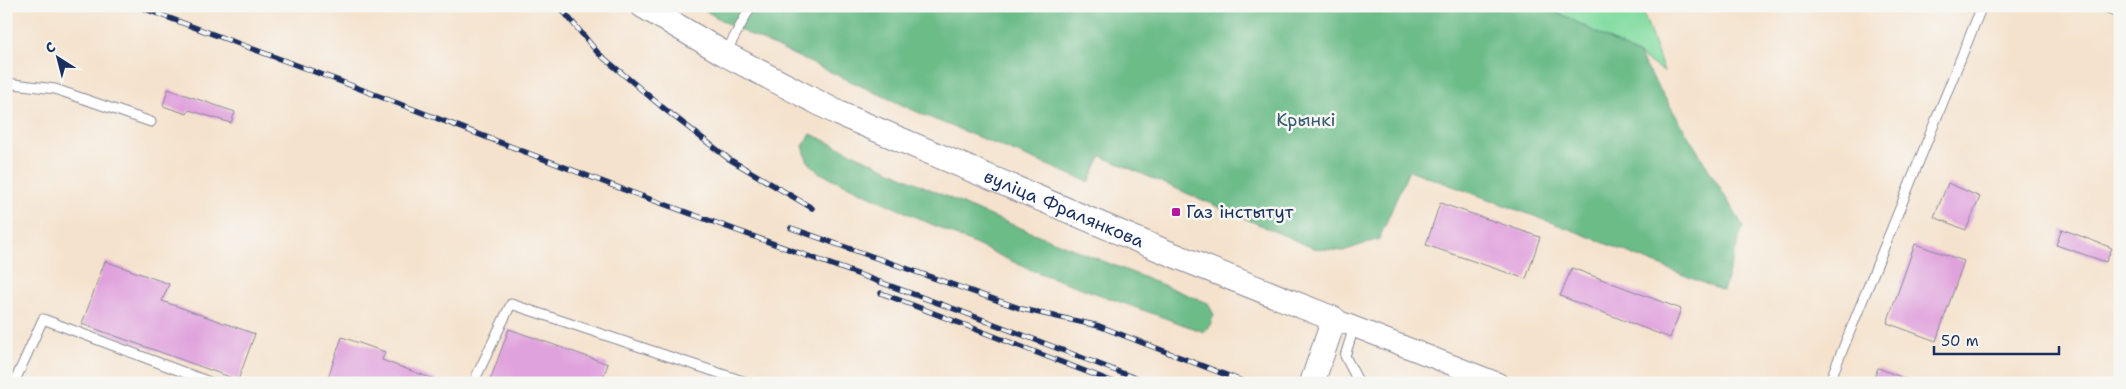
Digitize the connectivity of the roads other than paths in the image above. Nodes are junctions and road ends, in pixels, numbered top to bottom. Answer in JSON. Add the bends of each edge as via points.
{"nodes":[{"id":1,"x":643,"y":6,"type":"edge"},
{"id":2,"x":751,"y":6,"type":"edge"},
{"id":3,"x":1982,"y":6,"type":"edge"},
{"id":4,"x":2103,"y":6,"type":"edge"},
{"id":5,"x":2120,"y":13,"type":"edge"},
{"id":6,"x":725,"y":54,"type":"junction"},
{"id":7,"x":6,"y":83,"type":"edge"},
{"id":8,"x":151,"y":122,"type":"dead end"},
{"id":9,"x":1344,"y":323,"type":"junction"},
{"id":10,"x":477,"y":375,"type":"dead end"},
{"id":11,"x":1494,"y":382,"type":"edge"},
{"id":12,"x":14,"y":383,"type":"edge"},
{"id":13,"x":212,"y":383,"type":"edge"},
{"id":14,"x":749,"y":383,"type":"edge"},
{"id":15,"x":1312,"y":383,"type":"edge"},
{"id":16,"x":1359,"y":383,"type":"edge"},
{"id":17,"x":1829,"y":383,"type":"edge"}],
"edges":[{"from":1,"to":6,"type":"main road","name":"вуліца Фралянкова"},
{"from":2,"to":6,"type":"lane"},
{"from":3,"to":17,"type":"lane"},
{"from":4,"to":5,"type":"lane"},
{"from":6,"to":9,"type":"main road","name":"вуліца Фралянкова","via":[[840,114],[1166,252]]},
{"from":7,"to":8,"type":"lane","via":[[55,89]]},
{"from":9,"to":11,"type":"street","name":"вуліца Фралянкова"},
{"from":9,"to":15,"type":"main road"},
{"from":9,"to":16,"type":"lane","via":[[1345,356]]},
{"from":10,"to":14,"type":"lane","via":[[511,304]]},
{"from":12,"to":13,"type":"lane","via":[[43,319]]}]}
